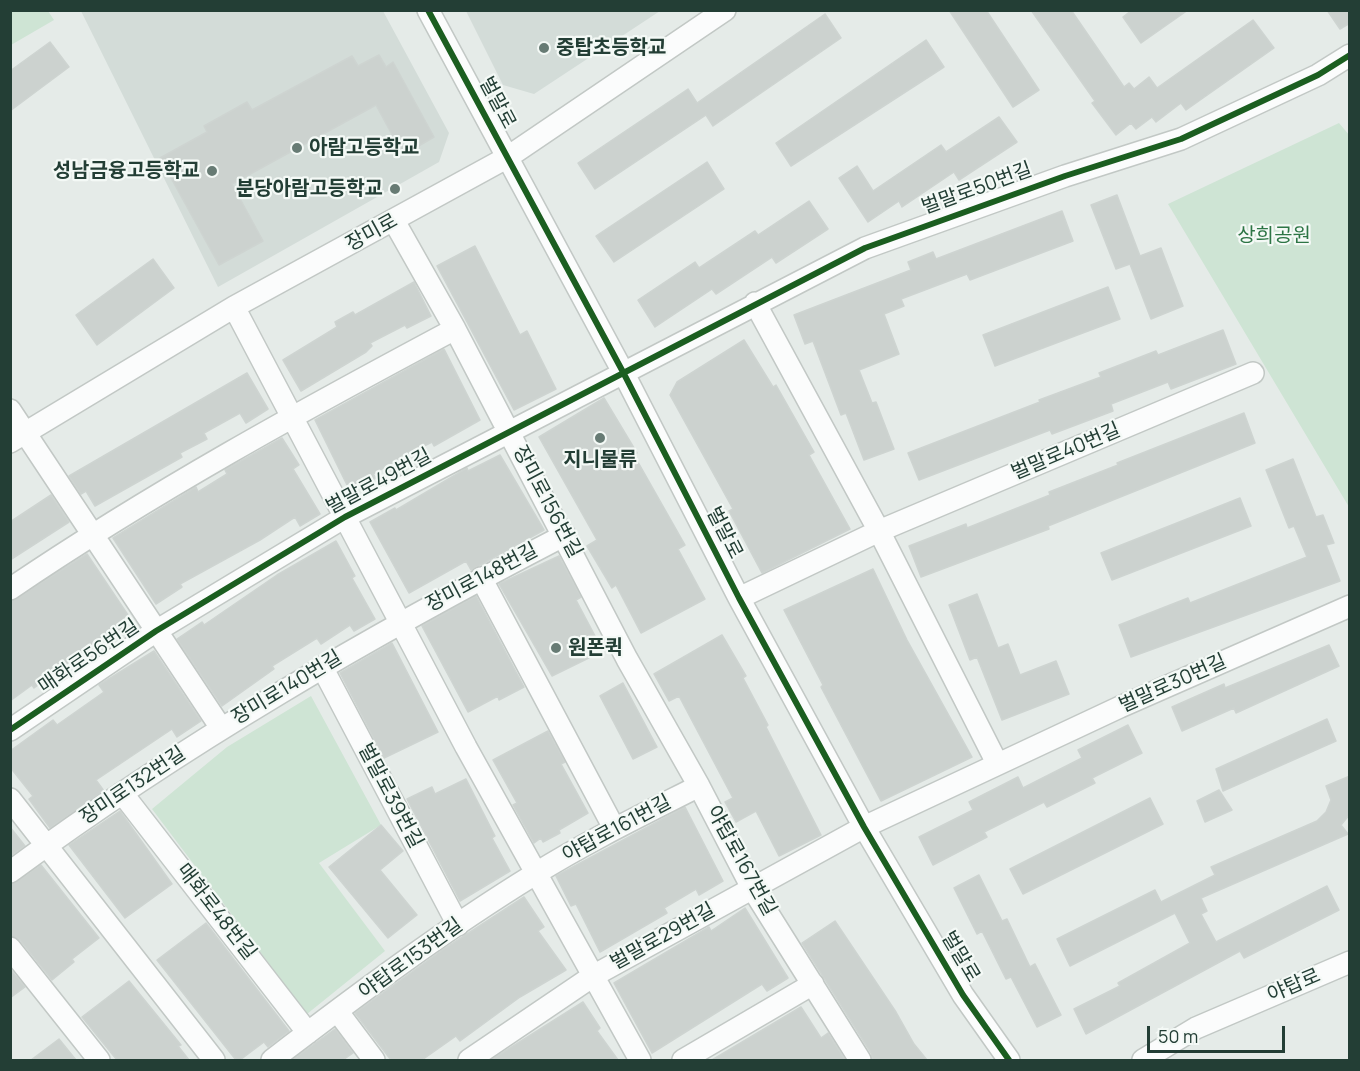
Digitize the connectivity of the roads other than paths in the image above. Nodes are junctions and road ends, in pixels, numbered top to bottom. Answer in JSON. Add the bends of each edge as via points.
{"nodes":[{"id":1,"x":428,"y":10,"type":"edge"},
{"id":2,"x":725,"y":10,"type":"edge"},
{"id":3,"x":1350,"y":55,"type":"edge"},
{"id":4,"x":508,"y":157,"type":"junction"},
{"id":5,"x":394,"y":221,"type":"junction"},
{"id":6,"x":755,"y":303,"type":"junction"},
{"id":7,"x":234,"y":307,"type":"junction"},
{"id":8,"x":455,"y":329,"type":"junction"},
{"id":9,"x":623,"y":372,"type":"junction"},
{"id":10,"x":1253,"y":373,"type":"dead end"},
{"id":11,"x":10,"y":410,"type":"edge"},
{"id":12,"x":292,"y":416,"type":"junction"},
{"id":13,"x":509,"y":430,"type":"junction"},
{"id":14,"x":19,"y":437,"type":"edge"},
{"id":15,"x":345,"y":517,"type":"junction"},
{"id":16,"x":879,"y":531,"type":"junction"},
{"id":17,"x":94,"y":532,"type":"junction"},
{"id":18,"x":565,"y":535,"type":"junction"},
{"id":19,"x":481,"y":578,"type":"junction"},
{"id":20,"x":10,"y":589,"type":"edge"},
{"id":21,"x":739,"y":598,"type":"junction"},
{"id":22,"x":1350,"y":606,"type":"edge"},
{"id":23,"x":400,"y":622,"type":"junction"},
{"id":24,"x":156,"y":631,"type":"junction"},
{"id":25,"x":627,"y":659,"type":"joint"},
{"id":26,"x":321,"y":667,"type":"junction"},
{"id":27,"x":220,"y":728,"type":"junction"},
{"id":28,"x":10,"y":730,"type":"edge"},
{"id":29,"x":997,"y":763,"type":"junction"},
{"id":30,"x":699,"y":786,"type":"junction"},
{"id":31,"x":122,"y":793,"type":"junction"},
{"id":32,"x":10,"y":799,"type":"edge"},
{"id":33,"x":615,"y":828,"type":"junction"},
{"id":34,"x":864,"y":828,"type":"junction"},
{"id":35,"x":47,"y":845,"type":"junction"},
{"id":36,"x":10,"y":872,"type":"edge"},
{"id":37,"x":535,"y":874,"type":"junction"},
{"id":38,"x":752,"y":888,"type":"junction"},
{"id":39,"x":458,"y":925,"type":"junction"},
{"id":40,"x":10,"y":948,"type":"edge"},
{"id":41,"x":1350,"y":962,"type":"edge"},
{"id":42,"x":593,"y":976,"type":"junction"},
{"id":43,"x":813,"y":984,"type":"junction"},
{"id":44,"x":338,"y":1012,"type":"junction"},
{"id":45,"x":308,"y":1033,"type":"junction"},
{"id":46,"x":99,"y":1060,"type":"edge"},
{"id":47,"x":214,"y":1060,"type":"edge"},
{"id":48,"x":272,"y":1060,"type":"edge"},
{"id":49,"x":374,"y":1060,"type":"edge"},
{"id":50,"x":469,"y":1060,"type":"edge"},
{"id":51,"x":640,"y":1060,"type":"edge"},
{"id":52,"x":683,"y":1060,"type":"edge"},
{"id":53,"x":860,"y":1060,"type":"edge"},
{"id":54,"x":1009,"y":1060,"type":"edge"},
{"id":55,"x":1143,"y":1060,"type":"edge"}],
"edges":[{"from":1,"to":4,"type":"street","name":"벌말로"},
{"from":2,"to":4,"type":"street","name":"장미로"},
{"from":3,"to":6,"type":"street","name":"벌말로50번길","via":[[1318,75],[1181,139],[865,248]]},
{"from":4,"to":5,"type":"street","name":"장미로"},
{"from":4,"to":9,"type":"street","name":"벌말로"},
{"from":5,"to":7,"type":"street","name":"장미로"},
{"from":5,"to":8,"type":"street","name":"장미로156번길"},
{"from":6,"to":9,"type":"street","name":"벌말로50번길"},
{"from":6,"to":16,"type":"street"},
{"from":7,"to":12,"type":"street"},
{"from":7,"to":14,"type":"street","name":"장미로"},
{"from":8,"to":12,"type":"street"},
{"from":8,"to":13,"type":"street","name":"장미로156번길"},
{"from":9,"to":13,"type":"street","name":"벌말로49번길"},
{"from":9,"to":21,"type":"street","name":"벌말로"},
{"from":10,"to":16,"type":"street","name":"벌말로40번길"},
{"from":11,"to":14,"type":"street","name":"장미로140번길"},
{"from":12,"to":15,"type":"street"},
{"from":12,"to":17,"type":"street"},
{"from":13,"to":15,"type":"street","name":"벌말로49번길"},
{"from":13,"to":18,"type":"street","name":"장미로156번길"},
{"from":14,"to":17,"type":"street","name":"장미로140번길"},
{"from":15,"to":23,"type":"street"},
{"from":15,"to":24,"type":"street","name":"벌말로49번길"},
{"from":16,"to":21,"type":"street","name":"벌말로40번길"},
{"from":16,"to":29,"type":"street"},
{"from":17,"to":20,"type":"street"},
{"from":17,"to":24,"type":"street","name":"장미로140번길"},
{"from":18,"to":19,"type":"street","name":"장미로148번길"},
{"from":18,"to":25,"type":"street","name":"장미로156번길"},
{"from":19,"to":23,"type":"street","name":"장미로148번길"},
{"from":19,"to":33,"type":"street"},
{"from":21,"to":34,"type":"street","name":"벌말로"},
{"from":22,"to":29,"type":"street","name":"벌말로30번길"},
{"from":23,"to":26,"type":"street","name":"장미로140번길"},
{"from":23,"to":37,"type":"street"},
{"from":24,"to":27,"type":"street","name":"장미로140번길"},
{"from":24,"to":28,"type":"street","name":"매화로56번길"},
{"from":25,"to":30,"type":"street","name":"야탑로167번길"},
{"from":26,"to":27,"type":"street","name":"장미로140번길"},
{"from":26,"to":39,"type":"street","name":"벌말로39번길"},
{"from":27,"to":31,"type":"street","name":"장미로132번길"},
{"from":29,"to":34,"type":"street","name":"벌말로30번길"},
{"from":30,"to":33,"type":"street","name":"야탑로161번길"},
{"from":30,"to":38,"type":"street","name":"야탑로167번길"},
{"from":31,"to":35,"type":"street","name":"장미로132번길"},
{"from":31,"to":45,"type":"street","name":"매화로48번길"},
{"from":32,"to":35,"type":"street"},
{"from":33,"to":37,"type":"street","name":"야탑로161번길"},
{"from":34,"to":38,"type":"street","name":"벌말로29번길"},
{"from":34,"to":54,"type":"street","name":"벌말로","via":[[963,995]]},
{"from":35,"to":36,"type":"street","name":"장미로132번길"},
{"from":35,"to":47,"type":"street"},
{"from":37,"to":39,"type":"street","name":"야탑로153번길"},
{"from":37,"to":42,"type":"street"},
{"from":38,"to":42,"type":"street","name":"벌말로29번길"},
{"from":38,"to":43,"type":"street","name":"야탑로167번길"},
{"from":39,"to":44,"type":"street","name":"야탑로153번길"},
{"from":40,"to":46,"type":"street"},
{"from":41,"to":55,"type":"street","name":"야탑로","via":[[1196,1028]]},
{"from":42,"to":50,"type":"street","name":"벌말로29번길"},
{"from":42,"to":51,"type":"street"},
{"from":43,"to":52,"type":"street"},
{"from":43,"to":53,"type":"street","name":"야탑로167번길"},
{"from":44,"to":45,"type":"street"},
{"from":44,"to":49,"type":"street","name":"야탑로153번길"},
{"from":45,"to":48,"type":"street"}]}
